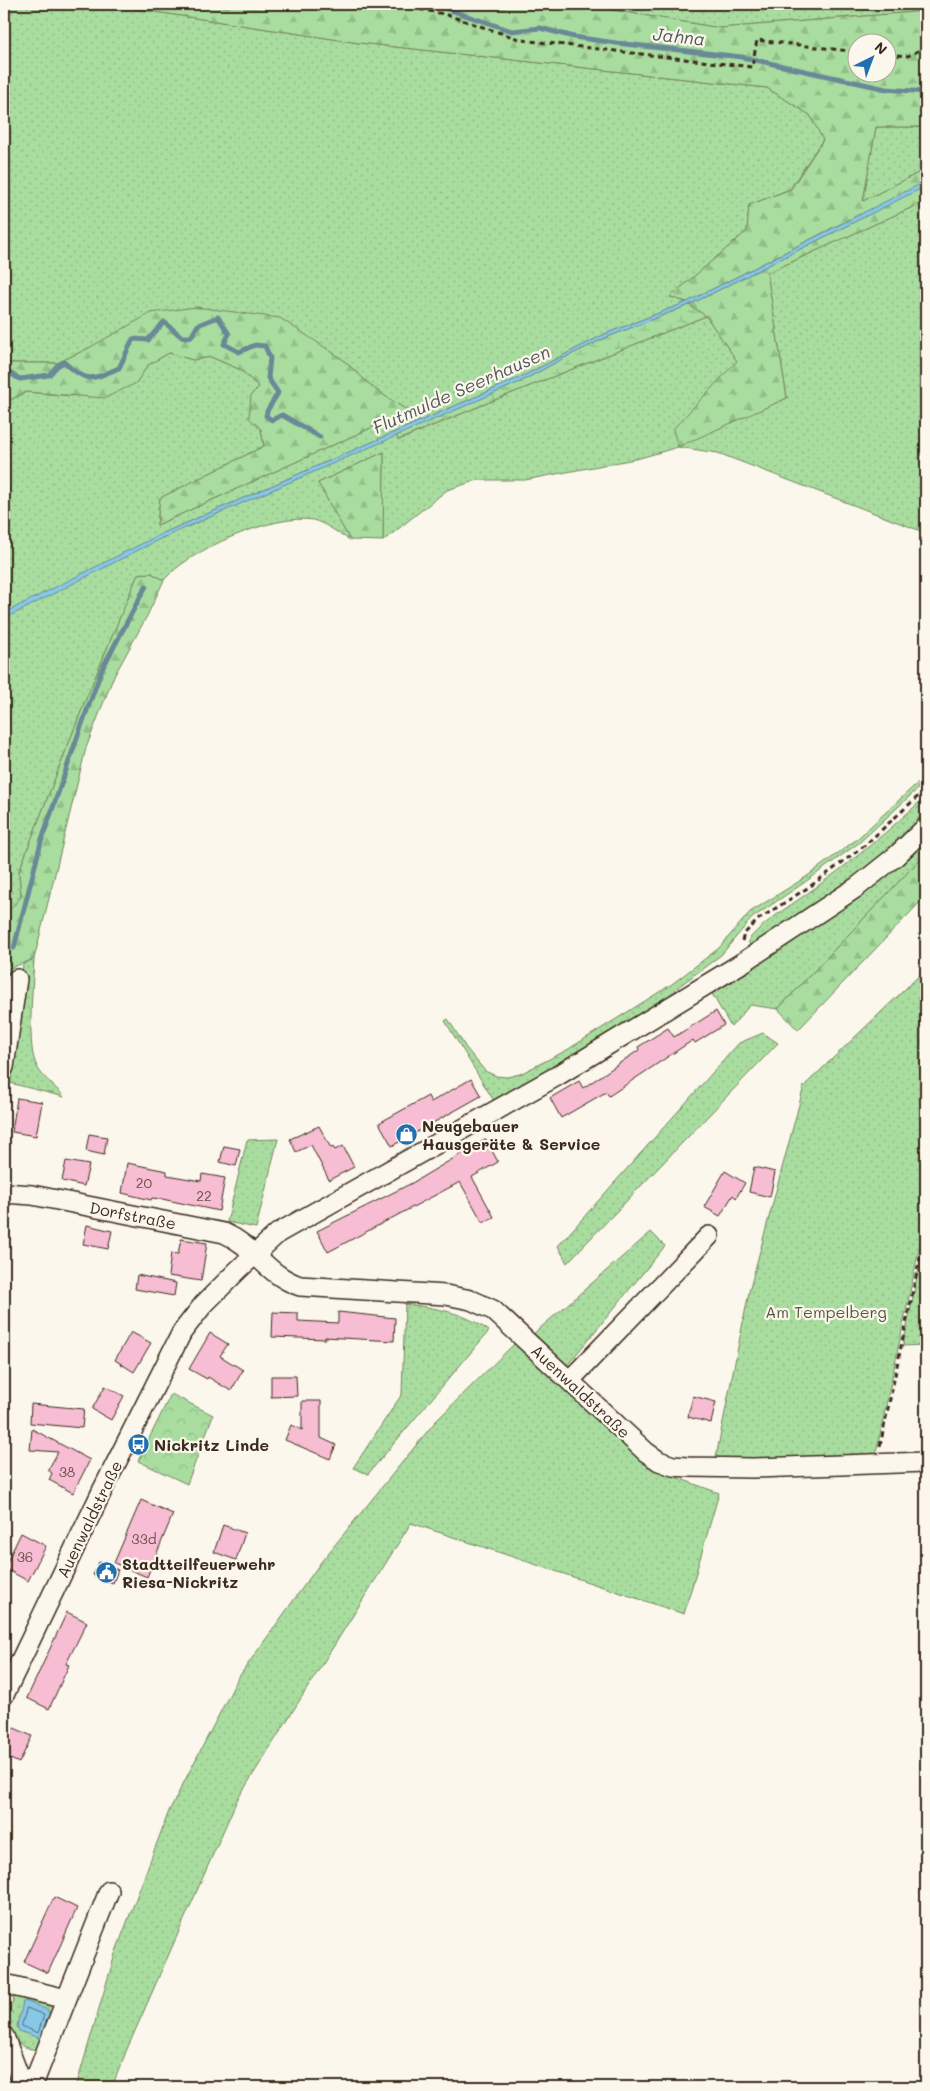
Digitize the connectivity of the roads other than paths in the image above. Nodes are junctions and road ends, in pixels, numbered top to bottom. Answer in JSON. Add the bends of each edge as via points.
{"nodes":[{"id":1,"x":926,"y":828,"type":"edge"},
{"id":2,"x":17,"y":980,"type":"dead end"},
{"id":3,"x":4,"y":1067,"type":"edge"},
{"id":4,"x":4,"y":1194,"type":"edge"},
{"id":5,"x":709,"y":1236,"type":"dead end"},
{"id":6,"x":255,"y":1254,"type":"junction"},
{"id":7,"x":570,"y":1380,"type":"junction"},
{"id":8,"x":926,"y":1462,"type":"edge"},
{"id":9,"x":4,"y":1695,"type":"edge"},
{"id":10,"x":109,"y":1891,"type":"dead end"},
{"id":11,"x":4,"y":1986,"type":"edge"},
{"id":12,"x":66,"y":1999,"type":"junction"},
{"id":13,"x":4,"y":2036,"type":"edge"},
{"id":14,"x":23,"y":2087,"type":"edge"},
{"id":15,"x":32,"y":2087,"type":"edge"}],
"edges":[{"from":1,"to":6,"type":"street","name":"Auenwaldstraße","via":[[857,887],[684,999],[557,1076],[298,1221],[278,1233]]},
{"from":2,"to":3,"type":"street"},
{"from":4,"to":6,"type":"street","name":"Dorfstraße","via":[[32,1195],[224,1233],[238,1239]]},
{"from":5,"to":7,"type":"street"},
{"from":6,"to":7,"type":"street","name":"Auenwaldstraße","via":[[285,1281],[300,1286],[446,1295],[482,1304],[494,1310]]},
{"from":6,"to":9,"type":"street","name":"Auenwaldstraße","via":[[203,1305],[182,1332]]},
{"from":7,"to":8,"type":"street","name":"Auenwaldstraße","via":[[646,1452],[672,1466],[753,1468]]},
{"from":10,"to":12,"type":"street"},
{"from":11,"to":12,"type":"street"},
{"from":12,"to":15,"type":"street"},
{"from":13,"to":14,"type":"street"}]}
